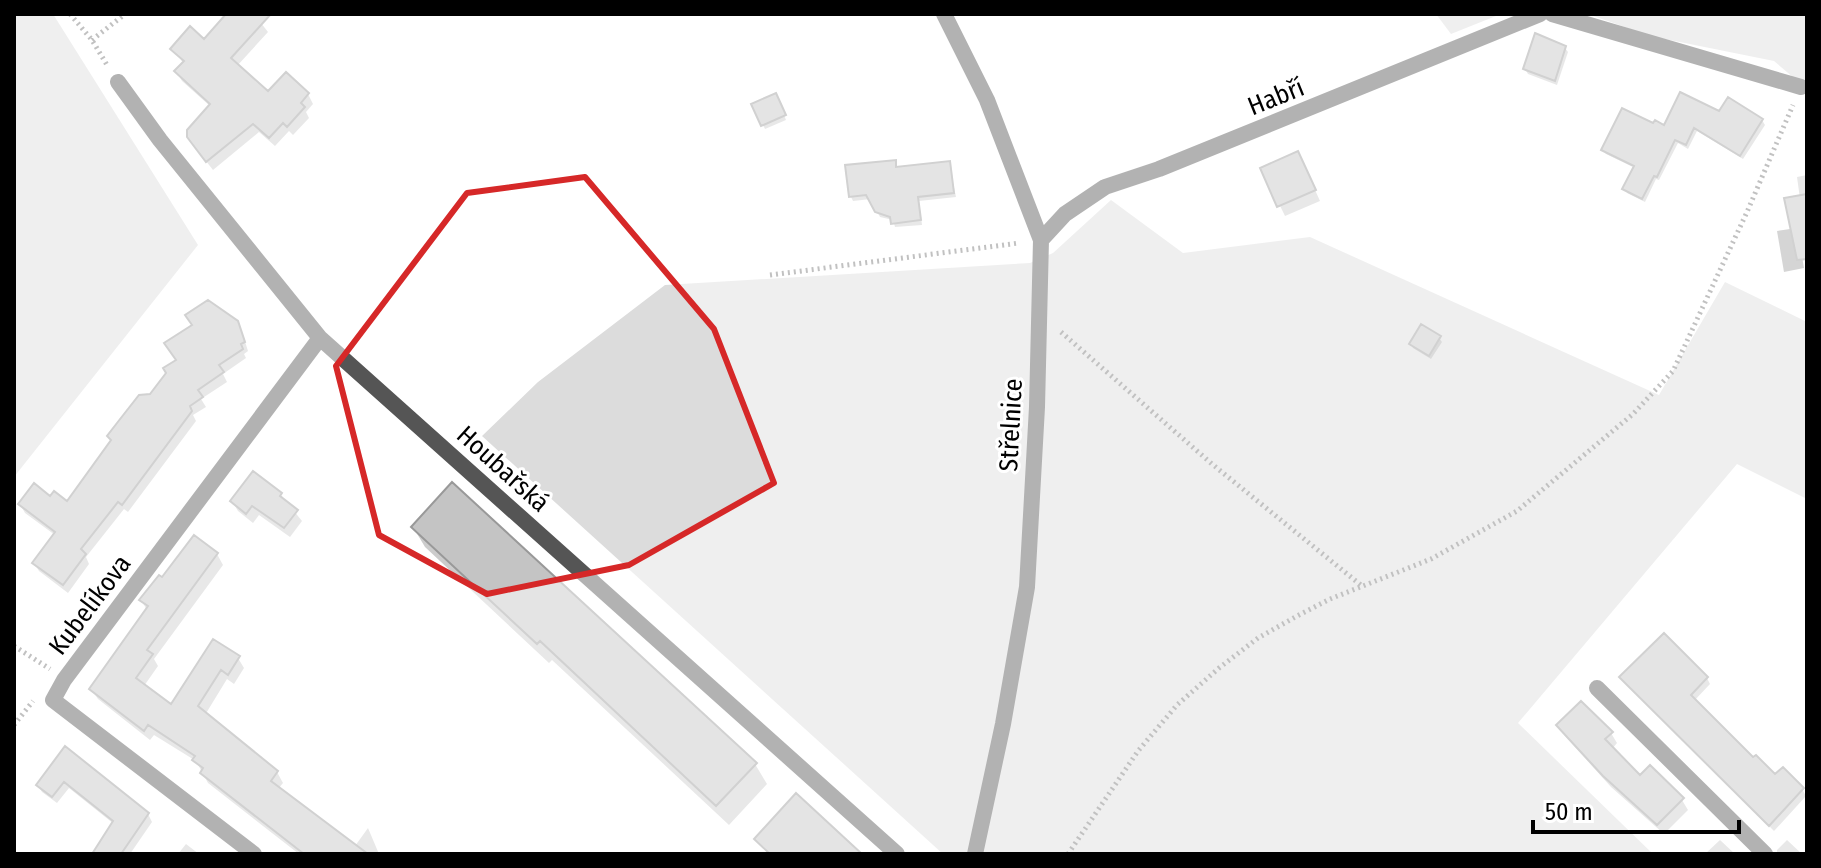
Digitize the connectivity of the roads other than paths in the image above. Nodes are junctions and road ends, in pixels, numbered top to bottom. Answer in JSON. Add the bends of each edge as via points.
{"nodes":[{"id":1,"x":944,"y":14,"type":"edge"},
{"id":2,"x":1540,"y":14,"type":"edge"},
{"id":3,"x":1552,"y":14,"type":"edge"},
{"id":4,"x":118,"y":82,"type":"road end"},
{"id":5,"x":1801,"y":87,"type":"road end"},
{"id":6,"x":1041,"y":240,"type":"junction"},
{"id":7,"x":320,"y":338,"type":"junction"},
{"id":8,"x":1597,"y":688,"type":"dead end"},
{"id":9,"x":254,"y":854,"type":"edge"},
{"id":10,"x":897,"y":854,"type":"edge"},
{"id":11,"x":975,"y":854,"type":"edge"},
{"id":12,"x":1765,"y":854,"type":"edge"}],
"edges":[{"from":1,"to":6,"type":"street","name":"Střelnice","via":[[987,100]]},
{"from":2,"to":6,"type":"street","name":"Habří","via":[[1105,187],[1065,214]]},
{"from":3,"to":5,"type":"street"},
{"from":4,"to":7,"type":"street","name":"Houbařská"},
{"from":6,"to":11,"type":"street","name":"Střelnice","via":[[1027,587]]},
{"from":7,"to":9,"type":"street","name":"Kubelíkova","via":[[53,700]]},
{"from":7,"to":10,"type":"street","name":"Houbařská"},
{"from":8,"to":12,"type":"street"}]}
